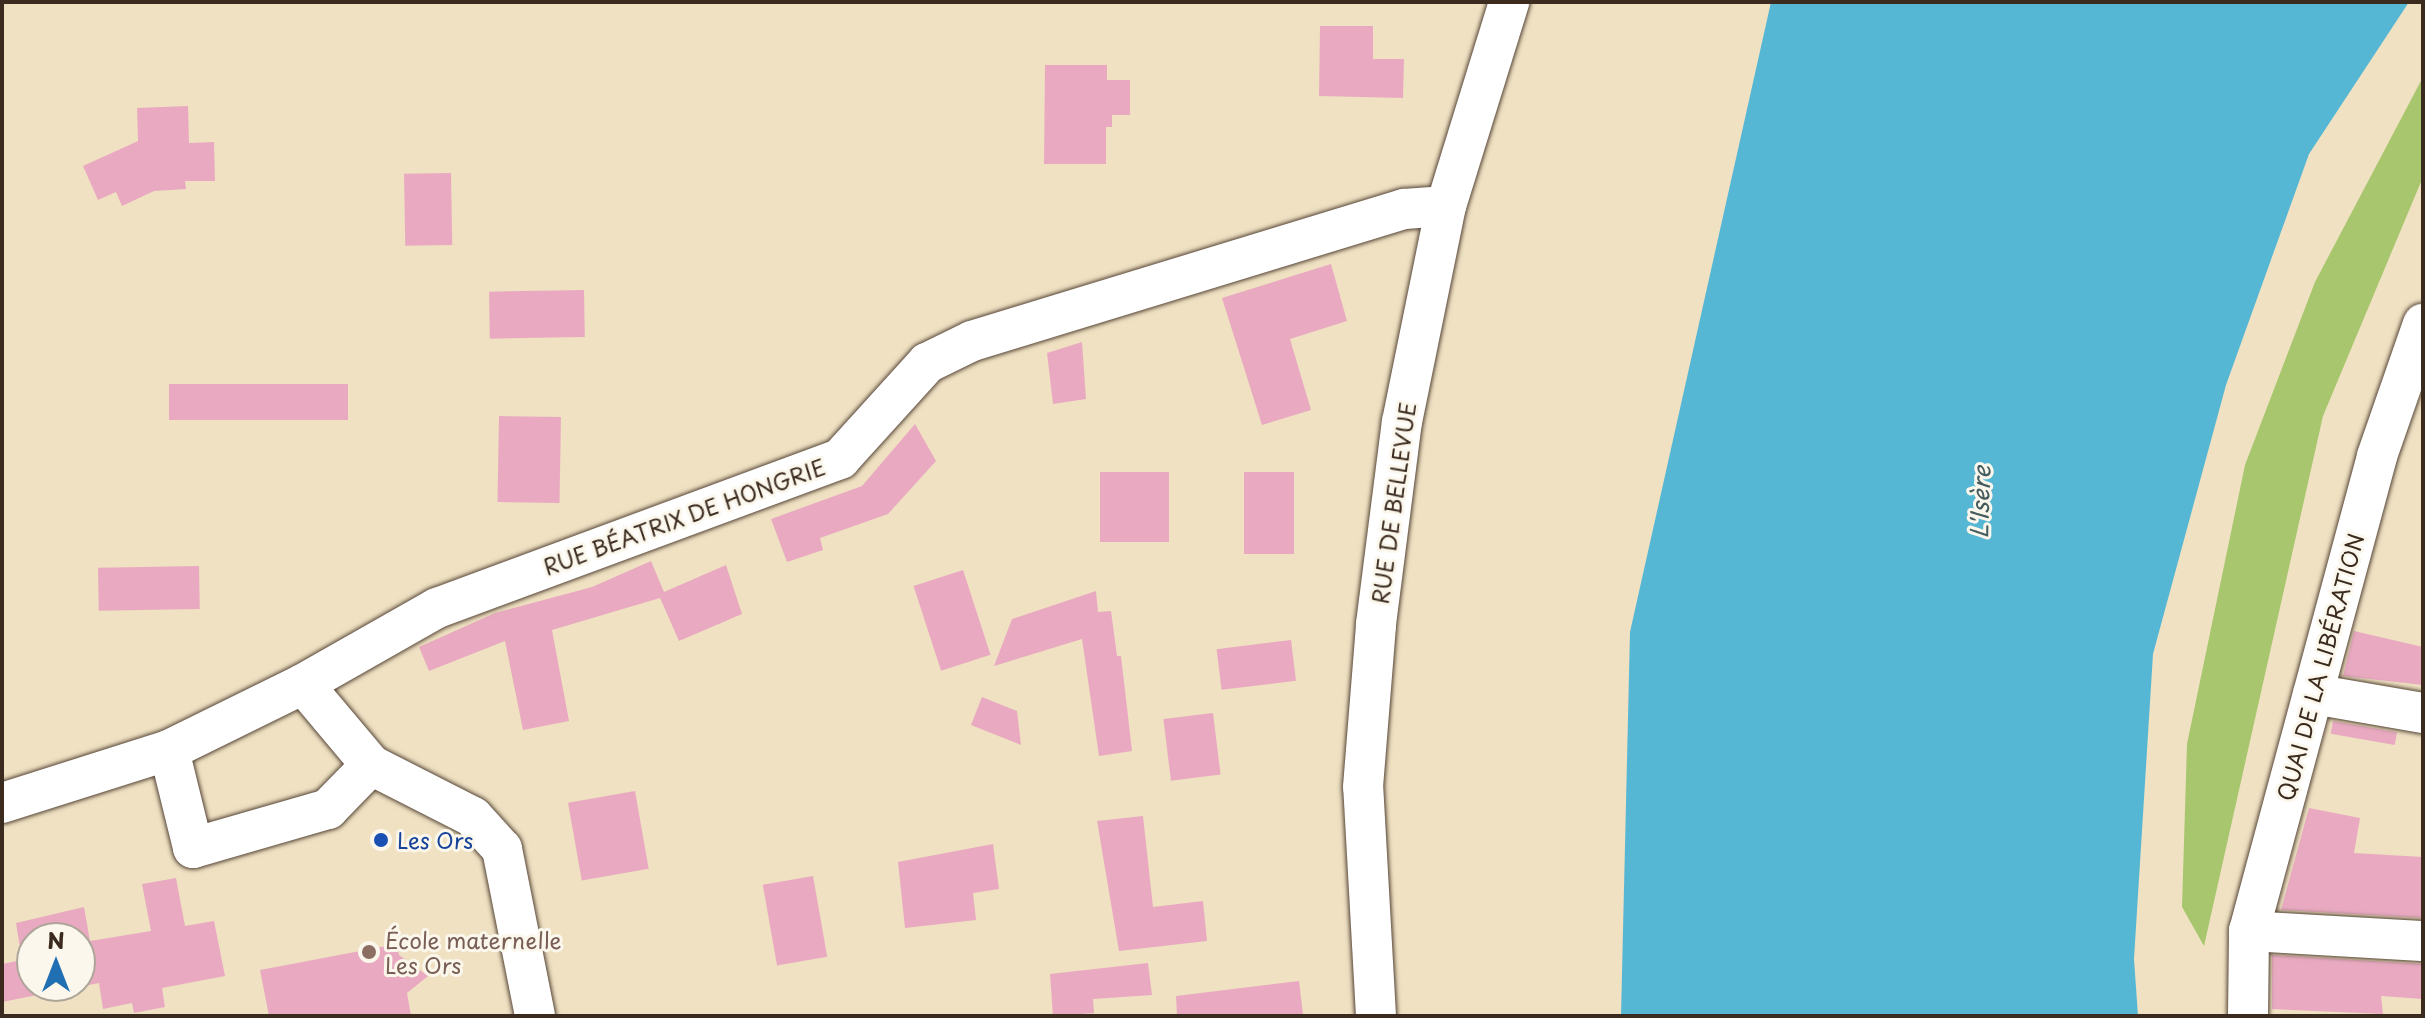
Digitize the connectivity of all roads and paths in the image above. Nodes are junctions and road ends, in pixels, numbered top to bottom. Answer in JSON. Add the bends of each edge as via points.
{"nodes":[{"id":1,"x":1509,"y":2,"type":"edge"},
{"id":2,"x":1446,"y":206,"type":"junction"},
{"id":3,"x":2423,"y":324,"type":"edge"},
{"id":4,"x":303,"y":684,"type":"junction"},
{"id":5,"x":2313,"y":694,"type":"junction"},
{"id":6,"x":2423,"y":713,"type":"edge"},
{"id":7,"x":169,"y":750,"type":"junction"},
{"id":8,"x":371,"y":765,"type":"junction"},
{"id":9,"x":2,"y":803,"type":"edge"},
{"id":10,"x":2249,"y":931,"type":"junction"},
{"id":11,"x":2423,"y":941,"type":"edge"},
{"id":12,"x":535,"y":1016,"type":"edge"},
{"id":13,"x":1376,"y":1016,"type":"edge"},
{"id":14,"x":2248,"y":1016,"type":"edge"}],
"edges":[{"from":1,"to":2,"type":"street","name":"RUE DE BELLEVUE"},
{"from":2,"to":4,"type":"street","name":"RUE BÉATRIX DE HONGRIE","via":[[1404,209],[972,341],[927,363],[840,459],[437,608]]},
{"from":2,"to":13,"type":"street","name":"RUE DE BELLEVUE","via":[[1402,422],[1369,695],[1363,787]]},
{"from":3,"to":5,"type":"street","name":"QUAI DE LA LIBÉRATION","via":[[2381,443]]},
{"from":4,"to":7,"type":"street","name":"RUE BÉATRIX DE HONGRIE"},
{"from":4,"to":8,"type":"street"},
{"from":5,"to":6,"type":"street"},
{"from":5,"to":10,"type":"street","name":"QUAI DE LA LIBÉRATION"},
{"from":7,"to":8,"type":"street","via":[[193,848],[328,809]]},
{"from":7,"to":9,"type":"street","name":"RUE BÉATRIX DE HONGRIE"},
{"from":8,"to":12,"type":"street","via":[[473,817],[502,849]]},
{"from":10,"to":11,"type":"street"},
{"from":10,"to":14,"type":"street","name":"QUAI DE LA LIBÉRATION"}]}
